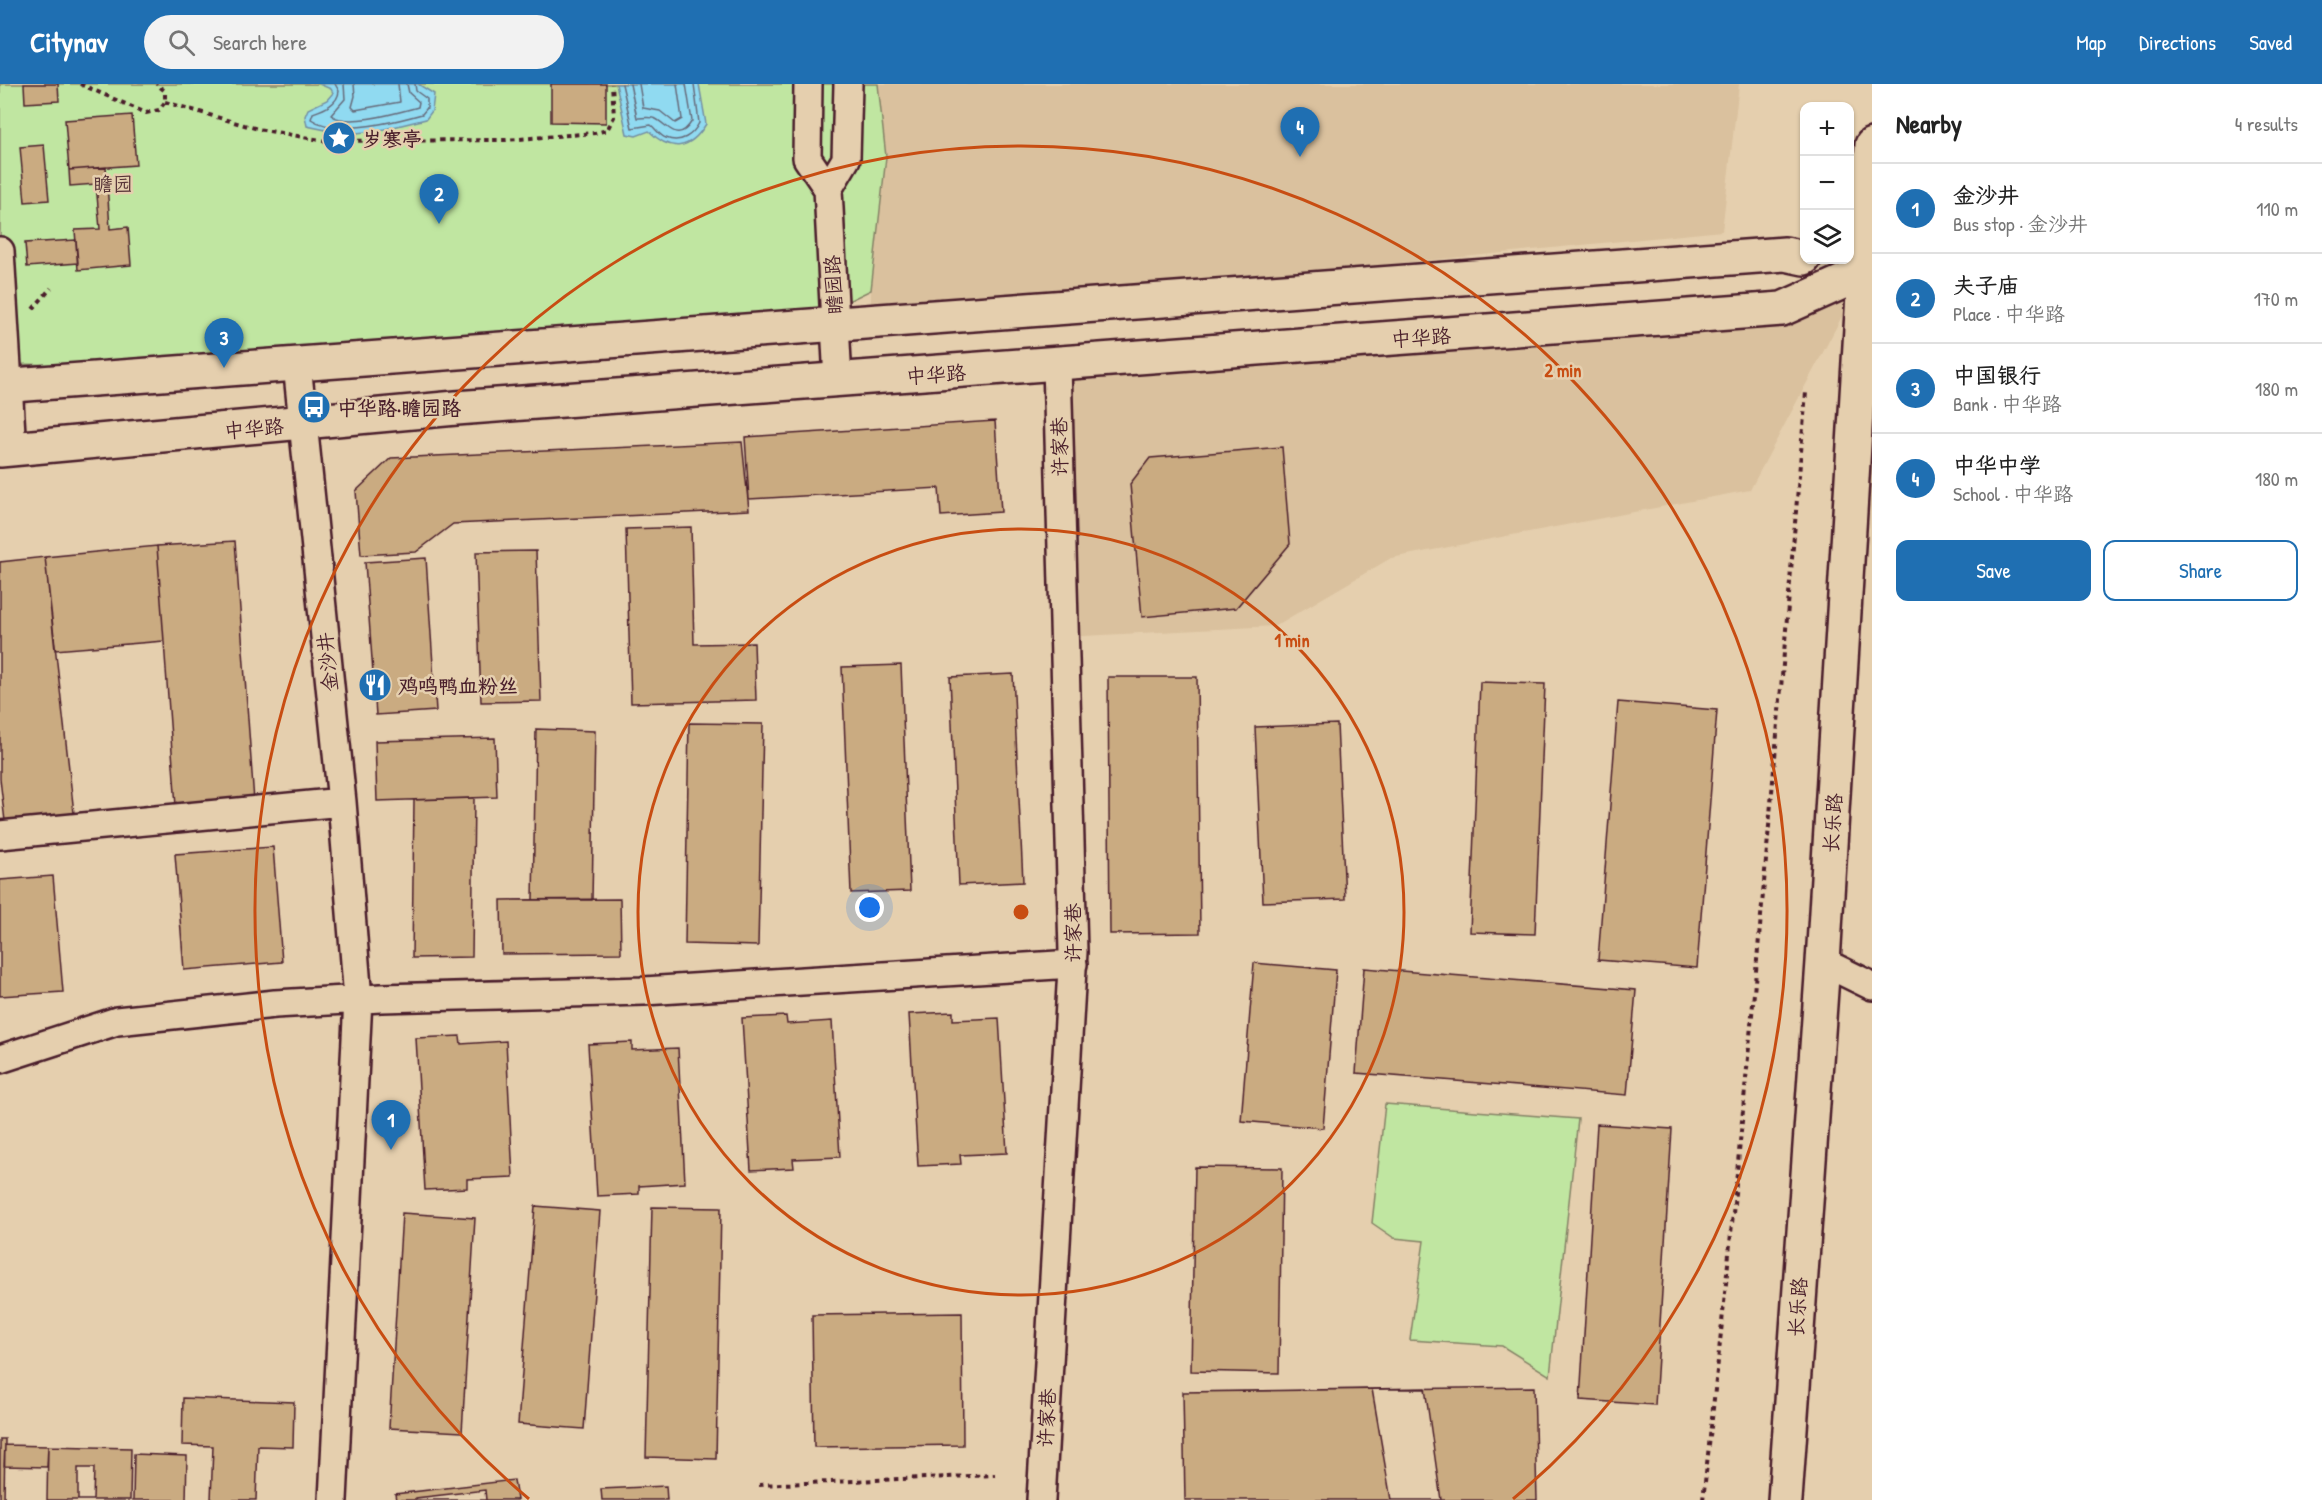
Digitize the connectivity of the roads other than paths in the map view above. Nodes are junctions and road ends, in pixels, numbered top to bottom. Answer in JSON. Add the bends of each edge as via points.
{"nodes":[{"id":1,"x":808,"y":84,"type":"edge"},
{"id":2,"x":848,"y":84,"type":"edge"},
{"id":3,"x":1872,"y":145,"type":"edge"},
{"id":4,"x":828,"y":189,"type":"junction"},
{"id":5,"x":0,"y":251,"type":"edge"},
{"id":6,"x":1800,"y":257,"type":"edge"},
{"id":7,"x":1829,"y":264,"type":"edge"},
{"id":8,"x":1868,"y":272,"type":"edge"},
{"id":9,"x":297,"y":364,"type":"junction"},
{"id":10,"x":1057,"y":365,"type":"junction"},
{"id":11,"x":838,"y":381,"type":"junction"},
{"id":12,"x":0,"y":386,"type":"edge"},
{"id":13,"x":302,"y":424,"type":"junction"},
{"id":14,"x":6,"y":450,"type":"edge"},
{"id":15,"x":342,"y":802,"type":"junction"},
{"id":16,"x":0,"y":835,"type":"edge"},
{"id":17,"x":1823,"y":962,"type":"junction"},
{"id":18,"x":1073,"y":964,"type":"junction"},
{"id":19,"x":1872,"y":986,"type":"edge"},
{"id":20,"x":358,"y":999,"type":"junction"},
{"id":21,"x":0,"y":1059,"type":"edge"},
{"id":22,"x":333,"y":1500,"type":"edge"},
{"id":23,"x":1041,"y":1500,"type":"edge"},
{"id":24,"x":1785,"y":1500,"type":"edge"}],
"edges":[{"from":1,"to":4,"type":"street","via":[[807,158]]},
{"from":2,"to":4,"type":"street","via":[[846,159]]},
{"from":3,"to":8,"type":"main road","name":"长乐路"},
{"from":4,"to":11,"type":"street","name":"瞻园路"},
{"from":5,"to":14,"type":"street"},
{"from":6,"to":9,"type":"main road","via":[[1785,254]]},
{"from":7,"to":8,"type":"main road"},
{"from":8,"to":10,"type":"main road","name":"中华路","via":[[1782,309]]},
{"from":8,"to":17,"type":"main road","name":"长乐路"},
{"from":9,"to":12,"type":"main road"},
{"from":9,"to":13,"type":"street","name":"金沙井"},
{"from":10,"to":11,"type":"main road","name":"中华路"},
{"from":10,"to":18,"type":"street","name":"许家巷"},
{"from":11,"to":13,"type":"main road","name":"中华路","via":[[456,408]]},
{"from":13,"to":14,"type":"main road","name":"中华路"},
{"from":13,"to":15,"type":"street","name":"金沙井"},
{"from":15,"to":16,"type":"street"},
{"from":15,"to":20,"type":"street","name":"金沙井"},
{"from":17,"to":19,"type":"street"},
{"from":17,"to":24,"type":"main road","name":"长乐路"},
{"from":18,"to":20,"type":"street","via":[[644,991]]},
{"from":18,"to":23,"type":"street","name":"许家巷"},
{"from":20,"to":21,"type":"street","via":[[117,1021]]},
{"from":20,"to":22,"type":"street","name":"金沙井"}]}
